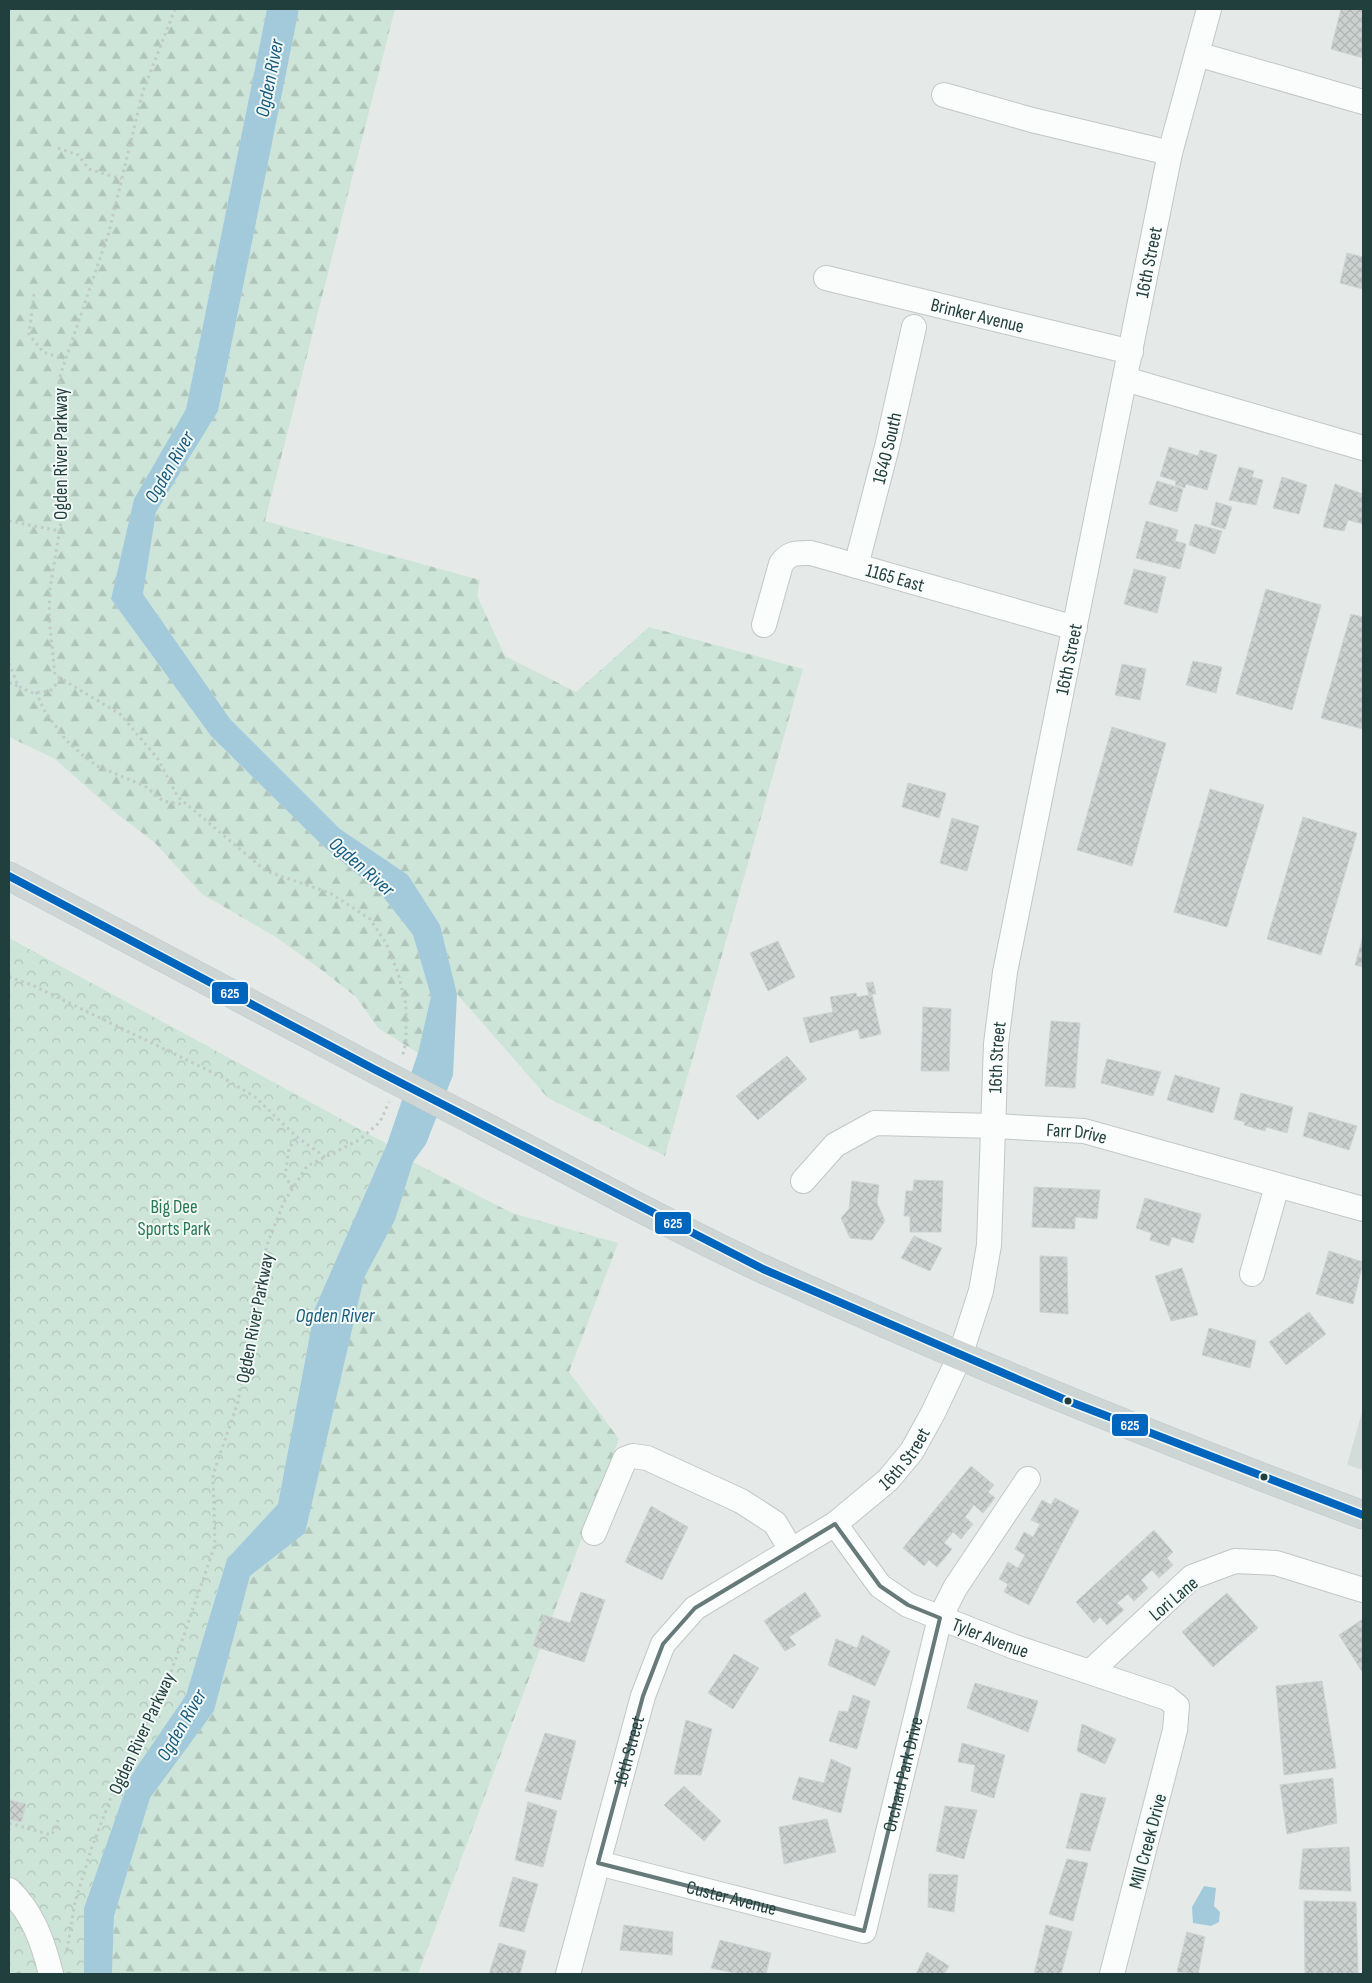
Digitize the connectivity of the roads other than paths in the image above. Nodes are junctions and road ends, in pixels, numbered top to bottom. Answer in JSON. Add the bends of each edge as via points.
{"nodes":[{"id":1,"x":1209,"y":9,"type":"edge"},
{"id":2,"x":1197,"y":54,"type":"junction"},
{"id":3,"x":944,"y":96,"type":"dead end"},
{"id":4,"x":1363,"y":102,"type":"edge"},
{"id":5,"x":1170,"y":153,"type":"junction"},
{"id":6,"x":826,"y":278,"type":"dead end"},
{"id":7,"x":914,"y":327,"type":"dead end"},
{"id":8,"x":1130,"y":352,"type":"junction"},
{"id":9,"x":1125,"y":378,"type":"junction"},
{"id":10,"x":1363,"y":448,"type":"edge"},
{"id":11,"x":856,"y":566,"type":"junction"},
{"id":12,"x":764,"y":625,"type":"dead end"},
{"id":13,"x":1076,"y":628,"type":"junction"},
{"id":14,"x":9,"y":876,"type":"edge"},
{"id":15,"x":994,"y":1126,"type":"junction"},
{"id":16,"x":803,"y":1181,"type":"dead end"},
{"id":17,"x":1277,"y":1186,"type":"junction"},
{"id":18,"x":1363,"y":1209,"type":"edge"},
{"id":19,"x":1252,"y":1274,"type":"dead end"},
{"id":20,"x":960,"y":1356,"type":"junction"},
{"id":21,"x":1028,"y":1478,"type":"dead end"},
{"id":22,"x":1363,"y":1516,"type":"edge"},
{"id":23,"x":834,"y":1524,"type":"junction"},
{"id":24,"x":594,"y":1533,"type":"dead end"},
{"id":25,"x":791,"y":1550,"type":"junction"},
{"id":26,"x":1363,"y":1590,"type":"edge"},
{"id":27,"x":940,"y":1618,"type":"junction"},
{"id":28,"x":1091,"y":1671,"type":"junction"},
{"id":29,"x":1177,"y":1706,"type":"joint"},
{"id":30,"x":598,"y":1863,"type":"junction"},
{"id":31,"x":9,"y":1890,"type":"edge"},
{"id":32,"x":864,"y":1931,"type":"joint"},
{"id":33,"x":51,"y":1974,"type":"edge"},
{"id":34,"x":568,"y":1974,"type":"edge"},
{"id":35,"x":1112,"y":1974,"type":"edge"}],
"edges":[{"from":1,"to":2,"type":"street","name":"16th Street"},
{"from":2,"to":4,"type":"street"},
{"from":2,"to":5,"type":"street","name":"16th Street"},
{"from":3,"to":5,"type":"street"},
{"from":5,"to":8,"type":"street","name":"16th Street"},
{"from":6,"to":8,"type":"street","name":"Brinker Avenue"},
{"from":7,"to":11,"type":"street","name":"1640 South"},
{"from":8,"to":9,"type":"street","name":"16th Street"},
{"from":9,"to":10,"type":"street"},
{"from":9,"to":13,"type":"street","name":"16th Street"},
{"from":11,"to":12,"type":"street","name":"1165 East","via":[[810,553],[793,553],[786,557],[781,564]]},
{"from":11,"to":13,"type":"street","name":"1165 East"},
{"from":13,"to":15,"type":"street","name":"16th Street","via":[[1005,972],[996,1044]]},
{"from":14,"to":20,"type":"main road","bridge":true,"via":[[725,1251]]},
{"from":15,"to":16,"type":"street","name":"Farr Drive","via":[[875,1123],[835,1145]]},
{"from":15,"to":17,"type":"street","name":"Farr Drive","via":[[1084,1131]]},
{"from":15,"to":20,"type":"street","name":"16th Street","via":[[989,1245],[981,1291]]},
{"from":17,"to":18,"type":"street","name":"Farr Drive"},
{"from":17,"to":19,"type":"street"},
{"from":20,"to":22,"type":"main road"},
{"from":20,"to":23,"type":"street","name":"16th Street","via":[[912,1451],[888,1480]]},
{"from":21,"to":27,"type":"street","name":"Orchard Park Drive","via":[[955,1588]]},
{"from":23,"to":25,"type":"street","name":"16th Street"},
{"from":23,"to":27,"type":"street","name":"Tyler Avenue","via":[[880,1586],[908,1605]]},
{"from":24,"to":25,"type":"street","via":[[625,1459],[633,1456],[647,1458],[741,1501],[775,1523]]},
{"from":25,"to":30,"type":"street","name":"16th Street","via":[[695,1608],[663,1644],[642,1696]]},
{"from":26,"to":28,"type":"street","name":"Lori Lane","via":[[1276,1563],[1235,1561],[1192,1578]]},
{"from":27,"to":28,"type":"street","name":"Tyler Avenue","via":[[1012,1646]]},
{"from":27,"to":32,"type":"street","name":"Orchard Park Drive"},
{"from":28,"to":29,"type":"street","name":"Tyler Avenue","via":[[1167,1698]]},
{"from":29,"to":35,"type":"street","name":"Mill Creek Drive","via":[[1175,1730]]},
{"from":30,"to":32,"type":"street","name":"Custer Avenue"},
{"from":30,"to":34,"type":"street","name":"16th Street"},
{"from":31,"to":33,"type":"street","via":[[22,1902],[42,1940]]}]}
